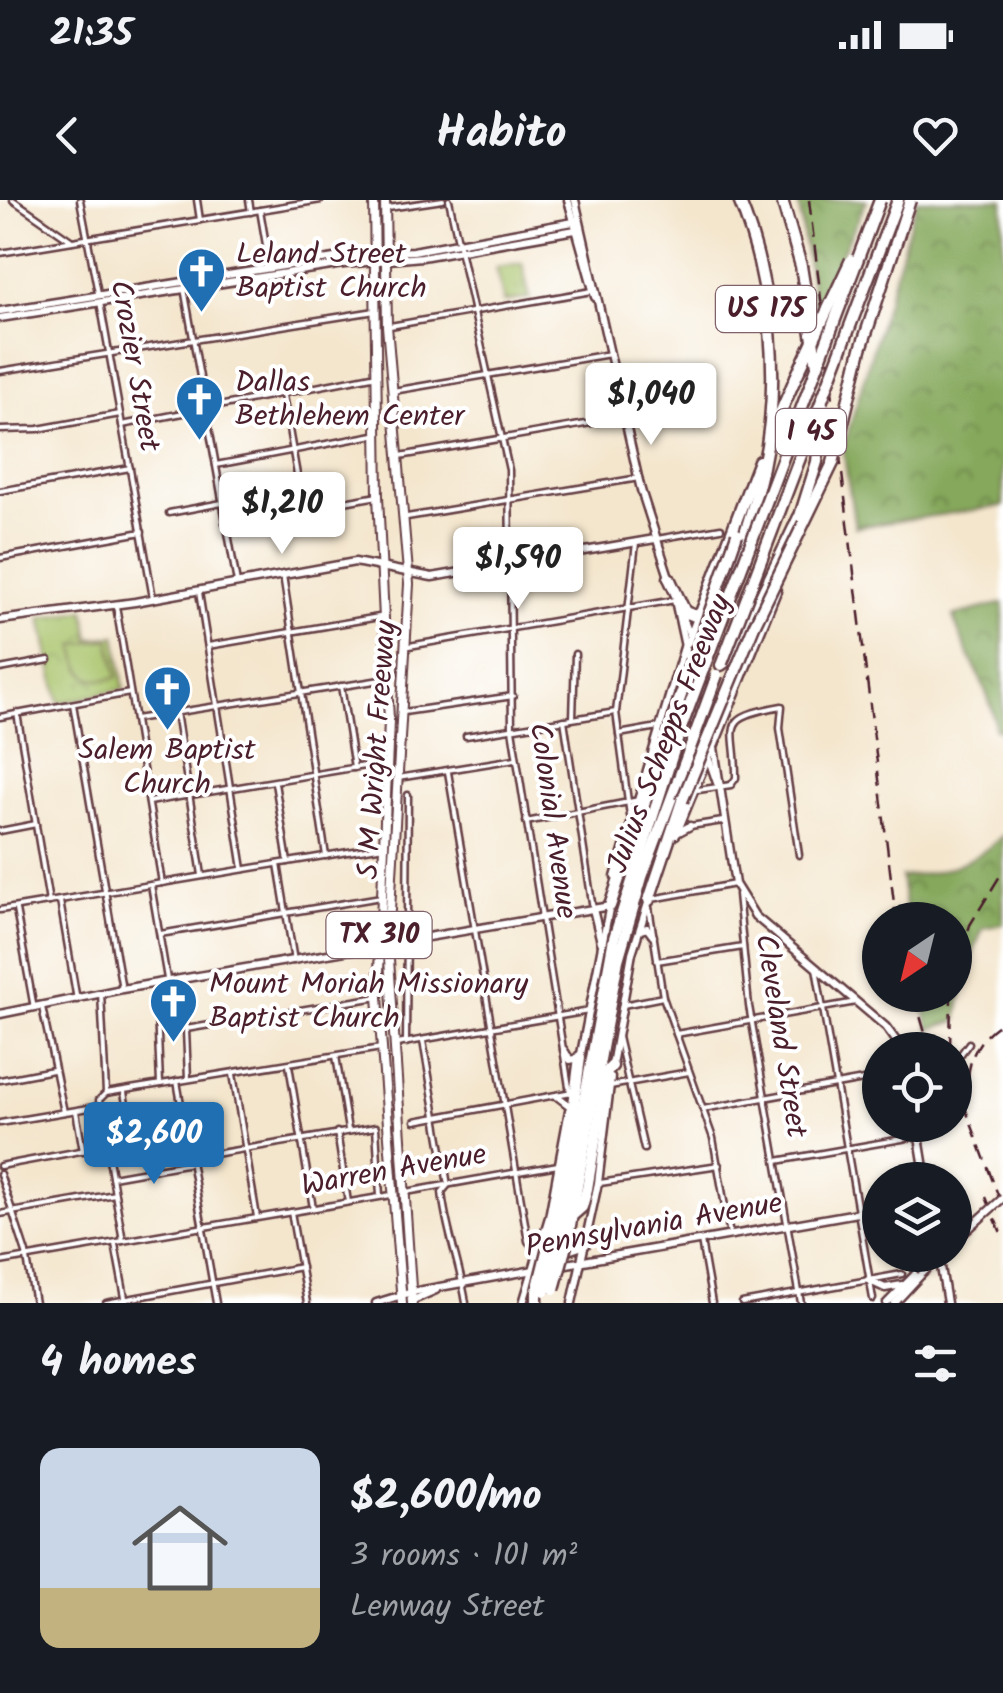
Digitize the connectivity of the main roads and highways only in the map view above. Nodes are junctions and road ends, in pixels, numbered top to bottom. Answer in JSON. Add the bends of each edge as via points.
{"nodes":[{"id":1,"x":374,"y":200,"type":"edge"},
{"id":2,"x":571,"y":200,"type":"edge"},
{"id":3,"x":782,"y":200,"type":"edge"},
{"id":4,"x":880,"y":200,"type":"edge"},
{"id":5,"x":898,"y":200,"type":"edge"},
{"id":6,"x":910,"y":200,"type":"edge"},
{"id":7,"x":740,"y":203,"type":"edge"},
{"id":8,"x":386,"y":204,"type":"edge"},
{"id":9,"x":577,"y":225,"type":"junction"},
{"id":10,"x":374,"y":257,"type":"junction"},
{"id":11,"x":386,"y":257,"type":"junction"},
{"id":12,"x":0,"y":315,"type":"edge"},
{"id":13,"x":761,"y":457,"type":"junction"},
{"id":14,"x":655,"y":539,"type":"junction"},
{"id":15,"x":791,"y":548,"type":"junction"},
{"id":16,"x":382,"y":566,"type":"junction"},
{"id":17,"x":409,"y":573,"type":"junction"},
{"id":18,"x":669,"y":578,"type":"junction"},
{"id":19,"x":705,"y":610,"type":"junction"},
{"id":20,"x":0,"y":620,"type":"edge"},
{"id":21,"x":687,"y":643,"type":"junction"},
{"id":22,"x":684,"y":659,"type":"junction"},
{"id":23,"x":699,"y":663,"type":"junction"},
{"id":24,"x":722,"y":664,"type":"junction"},
{"id":25,"x":699,"y":684,"type":"junction"},
{"id":26,"x":674,"y":686,"type":"junction"},
{"id":27,"x":714,"y":744,"type":"junction"},
{"id":28,"x":708,"y":757,"type":"junction"},
{"id":29,"x":704,"y":767,"type":"junction"},
{"id":30,"x":718,"y":786,"type":"junction"},
{"id":31,"x":681,"y":822,"type":"junction"},
{"id":32,"x":676,"y":834,"type":"junction"},
{"id":33,"x":649,"y":900,"type":"junction"},
{"id":34,"x":610,"y":906,"type":"junction"},
{"id":35,"x":594,"y":910,"type":"junction"},
{"id":36,"x":639,"y":930,"type":"junction"},
{"id":37,"x":653,"y":936,"type":"road end"},
{"id":38,"x":388,"y":944,"type":"junction"},
{"id":39,"x":602,"y":944,"type":"junction"},
{"id":40,"x":378,"y":946,"type":"junction"},
{"id":41,"x":1,"y":1014,"type":"edge"},
{"id":42,"x":890,"y":1032,"type":"edge"},
{"id":43,"x":564,"y":1050,"type":"road end"},
{"id":44,"x":580,"y":1057,"type":"junction"},
{"id":45,"x":625,"y":1058,"type":"road end"},
{"id":46,"x":612,"y":1061,"type":"junction"},
{"id":47,"x":557,"y":1096,"type":"road end"},
{"id":48,"x":570,"y":1106,"type":"junction"},
{"id":49,"x":545,"y":1168,"type":"road end"},
{"id":50,"x":556,"y":1178,"type":"junction"},
{"id":51,"x":1003,"y":1196,"type":"edge"},
{"id":52,"x":862,"y":1212,"type":"edge"},
{"id":53,"x":573,"y":1214,"type":"junction"},
{"id":54,"x":972,"y":1223,"type":"edge"},
{"id":55,"x":590,"y":1227,"type":"junction"},
{"id":56,"x":551,"y":1242,"type":"junction"},
{"id":57,"x":586,"y":1246,"type":"junction"},
{"id":58,"x":586,"y":1260,"type":"junction"},
{"id":59,"x":532,"y":1270,"type":"junction"},
{"id":60,"x":942,"y":1272,"type":"edge"},
{"id":61,"x":918,"y":1274,"type":"joint"},
{"id":62,"x":904,"y":1278,"type":"junction"},
{"id":63,"x":868,"y":1280,"type":"road end"},
{"id":64,"x":543,"y":1296,"type":"edge"},
{"id":65,"x":408,"y":1299,"type":"edge"},
{"id":66,"x":376,"y":1303,"type":"edge"},
{"id":67,"x":523,"y":1303,"type":"edge"},
{"id":68,"x":550,"y":1303,"type":"edge"},
{"id":69,"x":572,"y":1303,"type":"edge"},
{"id":70,"x":887,"y":1303,"type":"edge"},
{"id":71,"x":895,"y":1303,"type":"edge"},
{"id":72,"x":948,"y":1303,"type":"edge"}],
"edges":[{"from":1,"to":10,"type":"main road","name":"S M Wright Freeway","number":"TX 310"},
{"from":2,"to":9,"type":"main road"},
{"from":3,"to":24,"type":"highway","number":"US 175","bridge":true,"via":[[796,240],[821,388],[820,450],[802,510],[732,656]]},
{"from":4,"to":13,"type":"highway","bridge":true},
{"from":4,"to":25,"type":"highway","name":"Julius Schepps Freeway","number":"I 45","bridge":true},
{"from":5,"to":24,"type":"highway","name":"Julius Schepps Freeway","number":"I 45","bridge":true},
{"from":6,"to":15,"type":"highway","bridge":true,"via":[[862,349],[842,438]]},
{"from":7,"to":25,"type":"highway","number":"US 175","bridge":true,"via":[[769,332],[769,414],[762,469]]},
{"from":8,"to":11,"type":"main road","name":"S M Wright Freeway","number":"TX 310"},
{"from":9,"to":11,"type":"main road"},
{"from":9,"to":14,"type":"main road"},
{"from":10,"to":11,"type":"main road"},
{"from":10,"to":12,"type":"main road"},
{"from":10,"to":16,"type":"main road","name":"S M Wright Freeway","number":"TX 310"},
{"from":11,"to":17,"type":"main road","name":"S M Wright Freeway","number":"TX 310"},
{"from":13,"to":19,"type":"highway","via":[[726,530]]},
{"from":13,"to":34,"type":"highway","bridge":true},
{"from":14,"to":17,"type":"main road","via":[[443,576]]},
{"from":14,"to":18,"type":"main road"},
{"from":15,"to":27,"type":"highway","bridge":true},
{"from":15,"to":33,"type":"highway","bridge":true,"via":[[682,801]]},
{"from":16,"to":17,"type":"main road"},
{"from":16,"to":20,"type":"main road","via":[[355,562]]},
{"from":16,"to":40,"type":"main road","name":"S M Wright Freeway","number":"TX 310","via":[[388,766]]},
{"from":17,"to":38,"type":"main road","name":"S M Wright Freeway","number":"TX 310"},
{"from":18,"to":19,"type":"highway","via":[[685,612]]},
{"from":18,"to":21,"type":"main road"},
{"from":19,"to":21,"type":"highway"},
{"from":21,"to":22,"type":"main road"},
{"from":21,"to":23,"type":"main road"},
{"from":22,"to":23,"type":"main road"},
{"from":22,"to":26,"type":"main road","name":"Julius Schepps Freeway"},
{"from":22,"to":28,"type":"main road"},
{"from":23,"to":27,"type":"main road"},
{"from":24,"to":53,"type":"highway","name":"Julius Schepps Freeway","number":"I 45","bridge":true,"via":[[618,960]]},
{"from":25,"to":56,"type":"highway","name":"Julius Schepps Freeway","number":"I 45","bridge":true,"via":[[614,938]]},
{"from":26,"to":29,"type":"main road","via":[[689,691]]},
{"from":26,"to":34,"type":"main road","name":"Julius Schepps Freeway"},
{"from":27,"to":28,"type":"main road","name":"Julius Schepps Freeway"},
{"from":27,"to":30,"type":"main road"},
{"from":28,"to":29,"type":"main road","name":"Julius Schepps Freeway"},
{"from":28,"to":30,"type":"main road"},
{"from":29,"to":31,"type":"main road","name":"Julius Schepps Freeway"},
{"from":30,"to":42,"type":"main road","via":[[738,894]]},
{"from":31,"to":32,"type":"main road","name":"Julius Schepps Freeway"},
{"from":31,"to":32,"type":"main road","via":[[690,826]]},
{"from":32,"to":33,"type":"main road","name":"Julius Schepps Freeway"},
{"from":33,"to":36,"type":"main road","name":"Julius Schepps Freeway"},
{"from":34,"to":35,"type":"main road"},
{"from":34,"to":39,"type":"main road","name":"Julius Schepps Freeway"},
{"from":35,"to":38,"type":"main road"},
{"from":35,"to":39,"type":"main road"},
{"from":36,"to":37,"type":"main road"},
{"from":36,"to":46,"type":"main road","name":"Julius Schepps Freeway"},
{"from":38,"to":40,"type":"main road"},
{"from":38,"to":65,"type":"main road","name":"S M Wright Freeway","number":"TX 310"},
{"from":39,"to":44,"type":"main road","name":"Julius Schepps Freeway"},
{"from":40,"to":41,"type":"main road"},
{"from":40,"to":65,"type":"main road","name":"S M Wright Freeway","number":"TX 310","via":[[381,1048]]},
{"from":43,"to":44,"type":"main road","via":[[573,1062]]},
{"from":44,"to":48,"type":"main road","name":"Julius Schepps Freeway"},
{"from":44,"to":56,"type":"highway"},
{"from":45,"to":46,"type":"main road","via":[[620,1054]]},
{"from":46,"to":53,"type":"highway","via":[[587,1189]]},
{"from":46,"to":55,"type":"main road","name":"Julius Schepps Freeway"},
{"from":47,"to":48,"type":"main road"},
{"from":48,"to":50,"type":"main road","name":"Julius Schepps Freeway"},
{"from":49,"to":50,"type":"main road"},
{"from":50,"to":56,"type":"main road","name":"Julius Schepps Freeway"},
{"from":51,"to":54,"type":"main road","bridge":true},
{"from":52,"to":58,"type":"main road","name":"Pennsylvania Avenue"},
{"from":53,"to":56,"type":"highway","name":"Julius Schepps Freeway","number":"I 45"},
{"from":55,"to":57,"type":"main road","name":"Julius Schepps Freeway"},
{"from":55,"to":58,"type":"main road"},
{"from":56,"to":57,"type":"main road","via":[[554,1254]]},
{"from":56,"to":59,"type":"main road","name":"Julius Schepps Freeway"},
{"from":56,"to":64,"type":"highway","bridge":true},
{"from":56,"to":64,"type":"highway","name":"Julius Schepps Freeway","number":"I 45","bridge":true},
{"from":57,"to":58,"type":"main road","name":"Julius Schepps Freeway"},
{"from":58,"to":59,"type":"main road","name":"Pennsylvania Avenue"},
{"from":58,"to":69,"type":"main road","name":"Julius Schepps Freeway"},
{"from":59,"to":65,"type":"main road","name":"Pennsylvania Avenue"},
{"from":59,"to":67,"type":"main road","name":"Julius Schepps Freeway"},
{"from":60,"to":72,"type":"main road"},
{"from":61,"to":62,"type":"main road"},
{"from":61,"to":71,"type":"main road"},
{"from":62,"to":63,"type":"main road","via":[[890,1289]]},
{"from":62,"to":70,"type":"main road"},
{"from":64,"to":68,"type":"highway","name":"Julius Schepps Freeway","number":"I 45"},
{"from":65,"to":66,"type":"main road","name":"Pennsylvania Avenue"}]}
